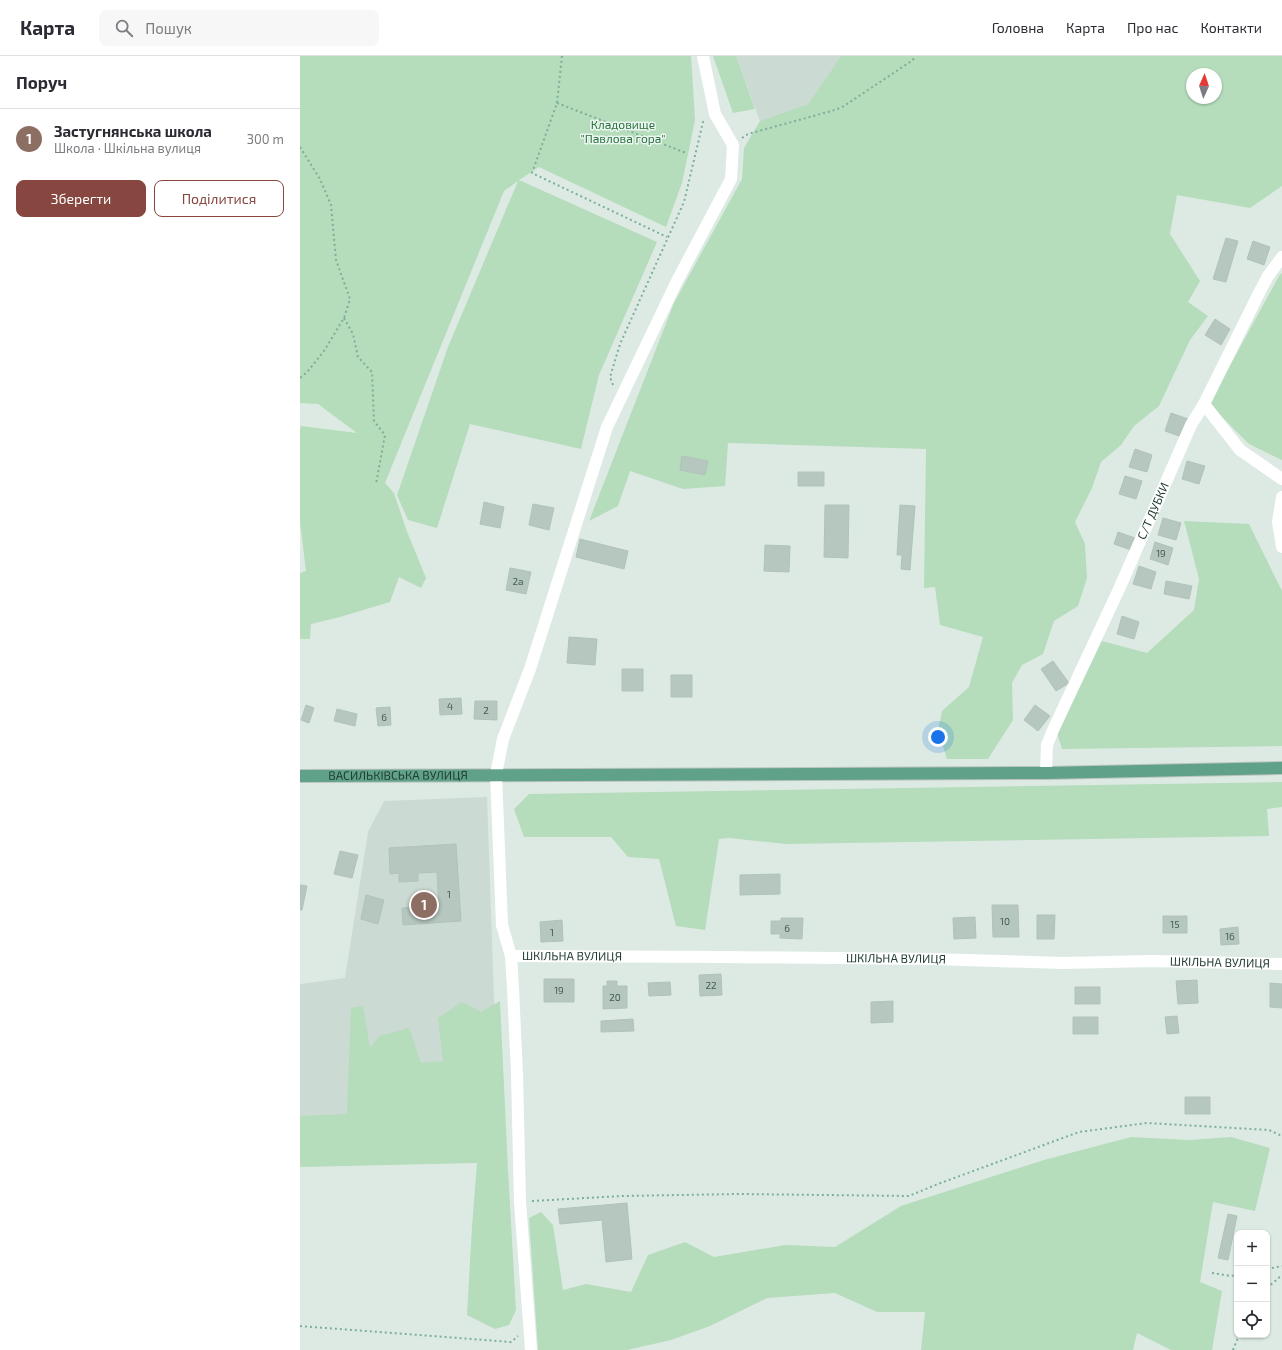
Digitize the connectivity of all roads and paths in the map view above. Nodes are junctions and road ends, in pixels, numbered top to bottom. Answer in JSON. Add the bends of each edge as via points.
{"nodes":[{"id":1,"x":562,"y":56,"type":"edge"},
{"id":2,"x":703,"y":56,"type":"edge"},
{"id":3,"x":914,"y":56,"type":"edge"},
{"id":4,"x":557,"y":103,"type":"junction"},
{"id":5,"x":715,"y":114,"type":"junction"},
{"id":6,"x":733,"y":145,"type":"junction"},
{"id":7,"x":300,"y":147,"type":"edge"},
{"id":8,"x":686,"y":153,"type":"dead end"},
{"id":9,"x":667,"y":237,"type":"junction"},
{"id":10,"x":1282,"y":257,"type":"edge"},
{"id":11,"x":344,"y":318,"type":"junction"},
{"id":12,"x":300,"y":378,"type":"edge"},
{"id":13,"x":620,"y":401,"type":"junction"},
{"id":14,"x":1204,"y":404,"type":"junction"},
{"id":15,"x":1282,"y":479,"type":"edge"},
{"id":16,"x":376,"y":484,"type":"dead end"},
{"id":17,"x":1282,"y":497,"type":"edge"},
{"id":18,"x":1282,"y":548,"type":"edge"},
{"id":19,"x":1282,"y":768,"type":"edge"},
{"id":20,"x":1046,"y":773,"type":"junction"},
{"id":21,"x":496,"y":774,"type":"junction"},
{"id":22,"x":300,"y":776,"type":"edge"},
{"id":23,"x":511,"y":956,"type":"junction"},
{"id":24,"x":1282,"y":964,"type":"edge"},
{"id":25,"x":1282,"y":1136,"type":"edge"},
{"id":26,"x":520,"y":1202,"type":"junction"},
{"id":27,"x":1282,"y":1266,"type":"edge"},
{"id":28,"x":1270,"y":1268,"type":"edge"},
{"id":29,"x":1212,"y":1274,"type":"dead end"},
{"id":30,"x":1282,"y":1275,"type":"edge"},
{"id":31,"x":1234,"y":1276,"type":"edge"},
{"id":32,"x":1270,"y":1285,"type":"edge"},
{"id":33,"x":300,"y":1326,"type":"edge"},
{"id":34,"x":530,"y":1327,"type":"junction"},
{"id":35,"x":1239,"y":1338,"type":"edge"},
{"id":36,"x":531,"y":1350,"type":"edge"},
{"id":37,"x":1233,"y":1350,"type":"edge"}],
"edges":[{"from":1,"to":4,"type":"path"},
{"from":2,"to":5,"type":"street"},
{"from":3,"to":6,"type":"path","via":[[913,60],[844,106],[748,134]]},
{"from":4,"to":8,"type":"path"},
{"from":4,"to":9,"type":"path","via":[[532,173]]},
{"from":5,"to":6,"type":"street"},
{"from":5,"to":9,"type":"path","via":[[703,122],[684,202]]},
{"from":6,"to":13,"type":"street","via":[[731,179],[677,281]]},
{"from":7,"to":11,"type":"path","via":[[320,179],[331,205],[336,260],[350,299]]},
{"from":9,"to":13,"type":"path","via":[[620,344],[610,377]]},
{"from":10,"to":14,"type":"street","name":"С/Т ДУБКИ","via":[[1260,291]]},
{"from":11,"to":12,"type":"path","via":[[324,351]]},
{"from":11,"to":16,"type":"path","via":[[353,334],[358,357],[372,372],[374,421],[385,435]]},
{"from":13,"to":21,"type":"street","via":[[607,428],[530,669],[503,739]]},
{"from":14,"to":15,"type":"street","via":[[1240,450]]},
{"from":14,"to":20,"type":"street","name":"С/Т ДУБКИ","via":[[1191,425],[1120,587],[1053,730],[1047,745]]},
{"from":17,"to":18,"type":"street","via":[[1278,522]]},
{"from":19,"to":20,"type":"main road","name":"ВАСИЛЬКІВСЬКА ВУЛИЦЯ"},
{"from":20,"to":21,"type":"main road","name":"ВАСИЛЬКІВСЬКА ВУЛИЦЯ"},
{"from":21,"to":22,"type":"main road","name":"ВАСИЛЬКІВСЬКА ВУЛИЦЯ"},
{"from":21,"to":23,"type":"street","via":[[502,925]]},
{"from":23,"to":24,"type":"street","name":"ШКІЛЬНА ВУЛИЦЯ"},
{"from":23,"to":26,"type":"street"},
{"from":25,"to":26,"type":"path","via":[[1269,1130],[1147,1123],[1078,1132],[910,1196],[732,1194],[622,1196]]},
{"from":26,"to":34,"type":"street"},
{"from":27,"to":28,"type":"path"},
{"from":29,"to":31,"type":"path"},
{"from":30,"to":32,"type":"path"},
{"from":33,"to":34,"type":"path","via":[[511,1342]]},
{"from":34,"to":36,"type":"street"},
{"from":35,"to":37,"type":"path"}]}
